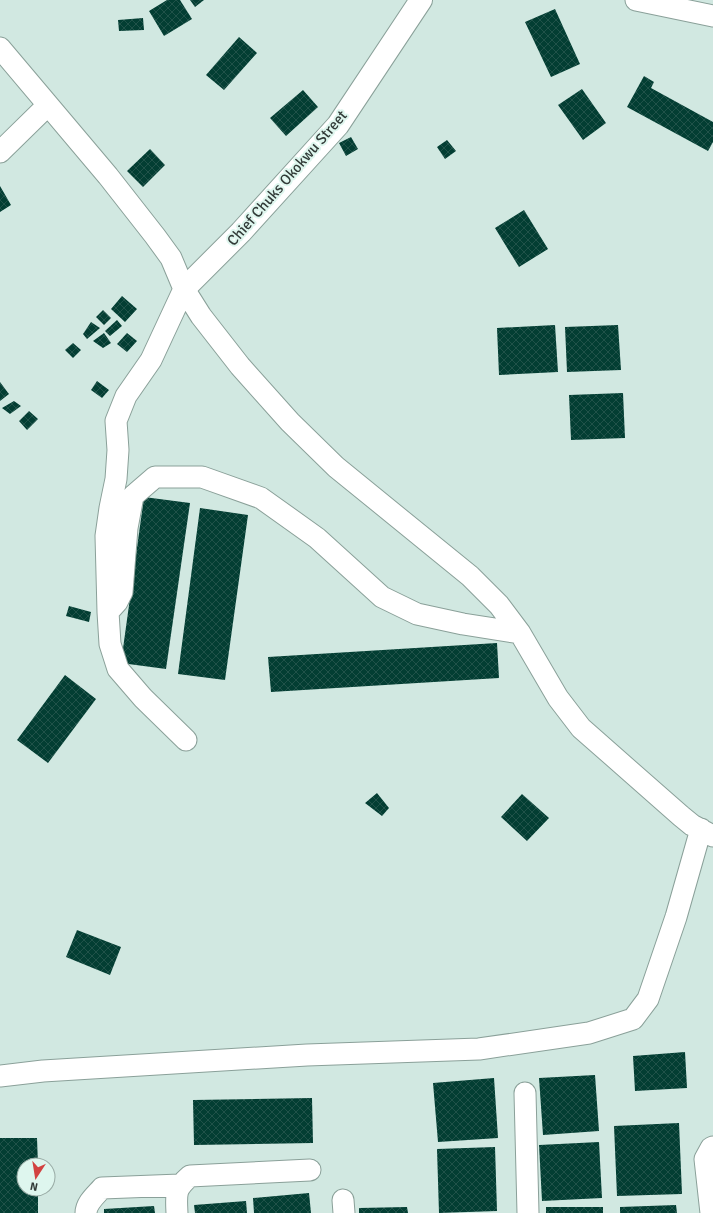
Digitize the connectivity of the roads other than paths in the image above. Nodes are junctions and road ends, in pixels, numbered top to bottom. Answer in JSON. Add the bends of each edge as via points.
{"nodes":[{"id":1,"x":421,"y":0,"type":"edge"},
{"id":2,"x":636,"y":0,"type":"edge"},
{"id":3,"x":713,"y":16,"type":"edge"},
{"id":4,"x":0,"y":48,"type":"edge"},
{"id":5,"x":48,"y":105,"type":"junction"},
{"id":6,"x":0,"y":152,"type":"edge"},
{"id":7,"x":184,"y":289,"type":"junction"},
{"id":8,"x":108,"y":612,"type":"junction"},
{"id":9,"x":520,"y":632,"type":"junction"},
{"id":10,"x":186,"y":740,"type":"dead end"},
{"id":11,"x":707,"y":833,"type":"edge"},
{"id":12,"x":0,"y":1076,"type":"edge"},
{"id":13,"x":525,"y":1093,"type":"dead end"},
{"id":14,"x":713,"y":1147,"type":"edge"},
{"id":15,"x":310,"y":1170,"type":"dead end"},
{"id":16,"x":180,"y":1185,"type":"junction"},
{"id":17,"x":86,"y":1213,"type":"edge"},
{"id":18,"x":177,"y":1213,"type":"edge"},
{"id":19,"x":528,"y":1213,"type":"edge"},
{"id":20,"x":711,"y":1213,"type":"edge"}],
"edges":[{"from":1,"to":7,"type":"street","name":"Chief Chuks Okokwu Street","via":[[338,124],[241,232]]},
{"from":2,"to":3,"type":"street"},
{"from":4,"to":5,"type":"street"},
{"from":5,"to":6,"type":"street"},
{"from":5,"to":7,"type":"street","via":[[155,236],[171,258]]},
{"from":7,"to":8,"type":"street","via":[[151,360],[126,396],[116,421],[116,479],[106,536]]},
{"from":7,"to":9,"type":"street","via":[[201,316],[240,366],[290,422],[336,467],[470,576],[499,605]]},
{"from":8,"to":9,"type":"street","via":[[122,592],[127,528],[133,496],[155,477],[202,478],[261,498],[317,538],[382,597],[417,614]]},
{"from":8,"to":10,"type":"street","via":[[110,644],[118,669],[143,698]]},
{"from":9,"to":11,"type":"street","via":[[558,698],[581,728],[692,825]]},
{"from":11,"to":12,"type":"street","via":[[648,999],[633,1019],[589,1033],[478,1050],[307,1055],[43,1071]]},
{"from":13,"to":19,"type":"street"},
{"from":14,"to":20,"type":"street","via":[[710,1148],[706,1159]]},
{"from":15,"to":16,"type":"street","via":[[190,1176]]},
{"from":16,"to":17,"type":"street","via":[[102,1188],[91,1201]]},
{"from":16,"to":18,"type":"street","via":[[176,1198]]}]}
